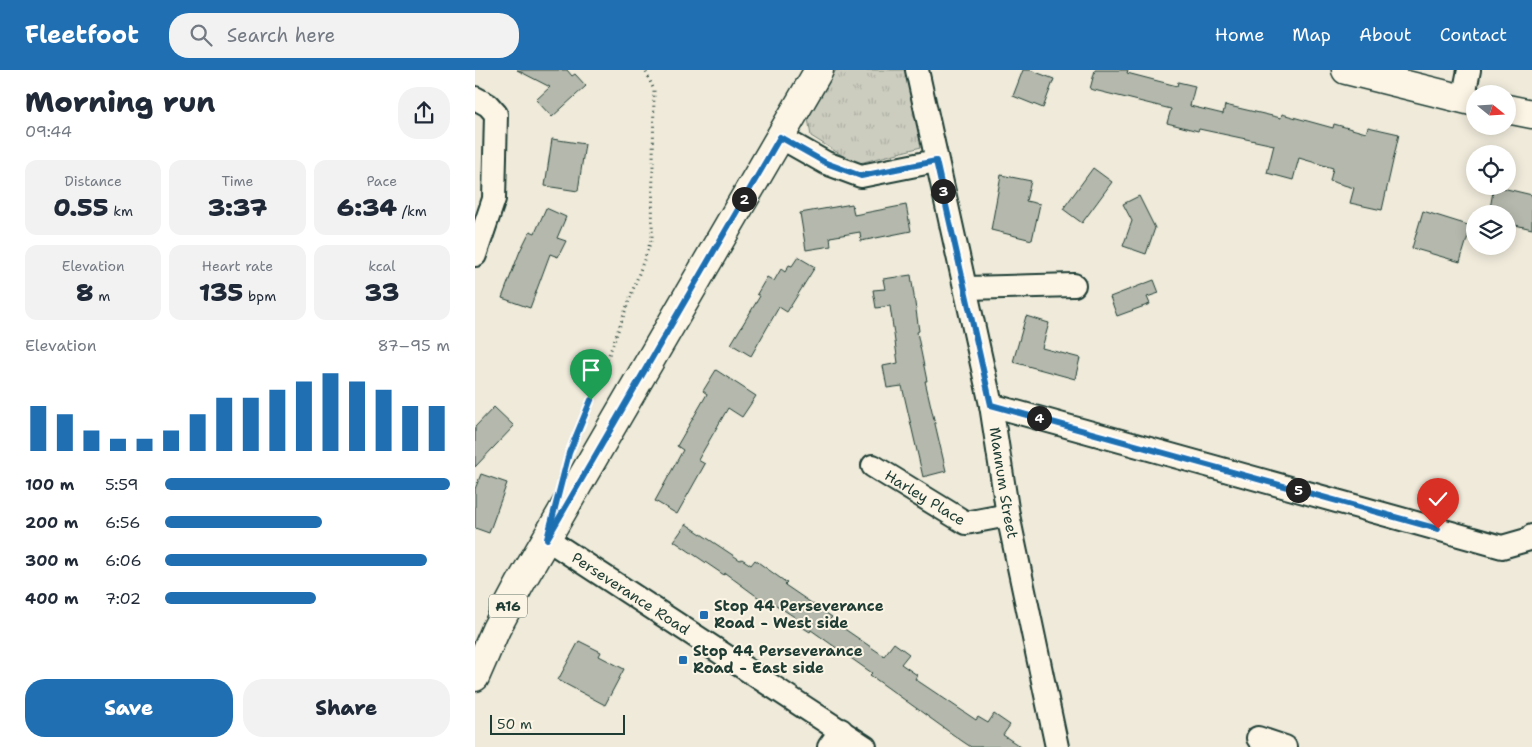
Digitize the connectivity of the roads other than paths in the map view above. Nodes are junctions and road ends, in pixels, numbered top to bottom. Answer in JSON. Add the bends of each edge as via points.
{"nodes":[{"id":1,"x":819,"y":70,"type":"edge"},
{"id":2,"x":917,"y":70,"type":"edge"},
{"id":3,"x":1346,"y":70,"type":"edge"},
{"id":4,"x":1469,"y":70,"type":"edge"},
{"id":5,"x":1469,"y":85,"type":"edge"},
{"id":6,"x":475,"y":98,"type":"edge"},
{"id":7,"x":1466,"y":100,"type":"edge"},
{"id":8,"x":1516,"y":111,"type":"edge"},
{"id":9,"x":1532,"y":114,"type":"edge"},
{"id":10,"x":780,"y":137,"type":"junction"},
{"id":11,"x":936,"y":161,"type":"junction"},
{"id":12,"x":475,"y":255,"type":"edge"},
{"id":13,"x":1074,"y":285,"type":"dead end"},
{"id":14,"x":965,"y":288,"type":"junction"},
{"id":15,"x":991,"y":405,"type":"junction"},
{"id":16,"x":873,"y":466,"type":"dead end"},
{"id":17,"x":1008,"y":515,"type":"junction"},
{"id":18,"x":1532,"y":536,"type":"edge"},
{"id":19,"x":547,"y":539,"type":"junction"},
{"id":20,"x":475,"y":677,"type":"edge"},
{"id":21,"x":835,"y":738,"type":"edge"},
{"id":22,"x":1259,"y":738,"type":"dead end"},
{"id":23,"x":865,"y":747,"type":"edge"},
{"id":24,"x":1057,"y":747,"type":"edge"},
{"id":25,"x":1285,"y":747,"type":"edge"}],
"edges":[{"from":1,"to":10,"type":"main road","number":"A16"},
{"from":2,"to":11,"type":"street","name":"Mannum Street"},
{"from":3,"to":7,"type":"main road"},
{"from":4,"to":5,"type":"street"},
{"from":6,"to":12,"type":"street","via":[[488,105],[495,114],[494,199]]},
{"from":8,"to":9,"type":"main road"},
{"from":10,"to":11,"type":"street","via":[[826,163],[861,176]]},
{"from":10,"to":19,"type":"main road","number":"A16"},
{"from":11,"to":14,"type":"street","name":"Mannum Street"},
{"from":13,"to":14,"type":"street"},
{"from":14,"to":15,"type":"street","name":"Mannum Street"},
{"from":15,"to":17,"type":"street","name":"Mannum Street"},
{"from":15,"to":18,"type":"street","via":[[1502,547]]},
{"from":16,"to":17,"type":"street","name":"Harley Place","via":[[966,523]]},
{"from":17,"to":24,"type":"street","name":"Mannum Street"},
{"from":19,"to":20,"type":"main road","number":"A16","via":[[495,629]]},
{"from":19,"to":21,"type":"street","name":"Perseverance Road"},
{"from":21,"to":23,"type":"street","name":"Perseverance Road"},
{"from":22,"to":25,"type":"street"}]}
